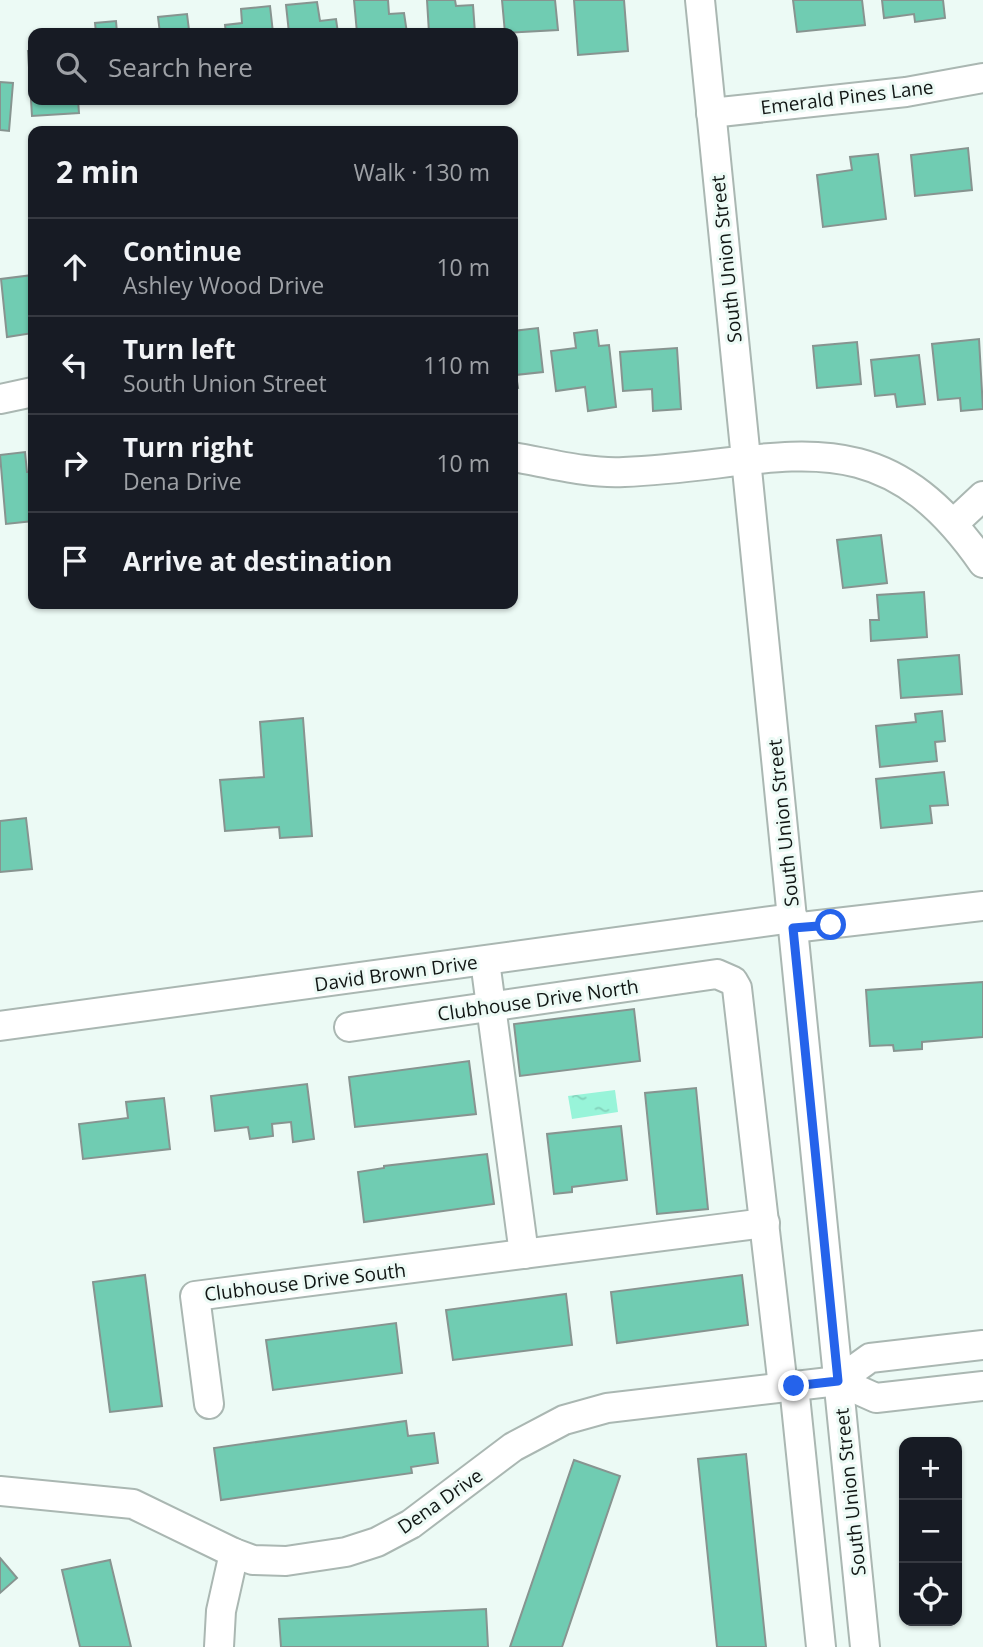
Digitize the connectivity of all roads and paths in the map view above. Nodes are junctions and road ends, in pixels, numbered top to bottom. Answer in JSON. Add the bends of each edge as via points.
{"nodes":[{"id":1,"x":700,"y":0,"type":"edge"},
{"id":2,"x":983,"y":78,"type":"edge"},
{"id":3,"x":711,"y":113,"type":"junction"},
{"id":4,"x":28,"y":393,"type":"edge"},
{"id":5,"x":0,"y":399,"type":"edge"},
{"id":6,"x":518,"y":458,"type":"edge"},
{"id":7,"x":747,"y":461,"type":"junction"},
{"id":8,"x":983,"y":496,"type":"edge"},
{"id":9,"x":953,"y":524,"type":"junction"},
{"id":10,"x":983,"y":563,"type":"edge"},
{"id":11,"x":983,"y":906,"type":"edge"},
{"id":12,"x":793,"y":923,"type":"junction"},
{"id":13,"x":485,"y":961,"type":"junction"},
{"id":14,"x":492,"y":1007,"type":"junction"},
{"id":15,"x":0,"y":1026,"type":"edge"},
{"id":16,"x":349,"y":1027,"type":"dead end"},
{"id":17,"x":765,"y":1223,"type":"junction"},
{"id":18,"x":524,"y":1254,"type":"junction"},
{"id":19,"x":983,"y":1345,"type":"edge"},
{"id":20,"x":838,"y":1381,"type":"junction"},
{"id":21,"x":983,"y":1386,"type":"edge"},
{"id":22,"x":789,"y":1387,"type":"junction"},
{"id":23,"x":209,"y":1404,"type":"dead end"},
{"id":24,"x":0,"y":1491,"type":"edge"},
{"id":25,"x":234,"y":1553,"type":"junction"},
{"id":26,"x":219,"y":1647,"type":"edge"},
{"id":27,"x":821,"y":1647,"type":"edge"},
{"id":28,"x":865,"y":1647,"type":"edge"}],
"edges":[{"from":1,"to":3,"type":"street","name":"South Union Street"},
{"from":2,"to":3,"type":"street","name":"Emerald Pines Lane","via":[[905,92]]},
{"from":3,"to":7,"type":"street","name":"South Union Street"},
{"from":4,"to":5,"type":"street"},
{"from":6,"to":7,"type":"street","via":[[621,472]]},
{"from":7,"to":9,"type":"street","via":[[807,455],[872,466],[926,496]]},
{"from":7,"to":12,"type":"street","name":"South Union Street"},
{"from":8,"to":9,"type":"street"},
{"from":9,"to":10,"type":"street"},
{"from":11,"to":12,"type":"street","name":"David Brown Drive"},
{"from":12,"to":13,"type":"street","name":"David Brown Drive"},
{"from":12,"to":20,"type":"street","name":"South Union Street"},
{"from":13,"to":14,"type":"street"},
{"from":13,"to":15,"type":"street","name":"David Brown Drive"},
{"from":14,"to":16,"type":"street","name":"Clubhouse Drive North"},
{"from":14,"to":17,"type":"street","name":"Clubhouse Drive North","via":[[727,976],[737,988]]},
{"from":14,"to":18,"type":"street"},
{"from":17,"to":18,"type":"street","name":"Clubhouse Drive South"},
{"from":17,"to":22,"type":"street"},
{"from":18,"to":23,"type":"street","name":"Clubhouse Drive South","via":[[195,1296]]},
{"from":19,"to":20,"type":"street","via":[[870,1358]]},
{"from":20,"to":21,"type":"street","via":[[876,1398]]},
{"from":20,"to":22,"type":"street","name":"Dena Drive"},
{"from":20,"to":28,"type":"street","name":"South Union Street"},
{"from":22,"to":25,"type":"street","name":"Dena Drive","via":[[607,1408],[564,1420],[513,1447],[411,1524],[377,1542],[286,1561],[253,1560]]},
{"from":22,"to":27,"type":"street"},
{"from":24,"to":25,"type":"street","name":"Dena Drive","via":[[134,1504]]},
{"from":25,"to":26,"type":"street","via":[[221,1611]]}]}
